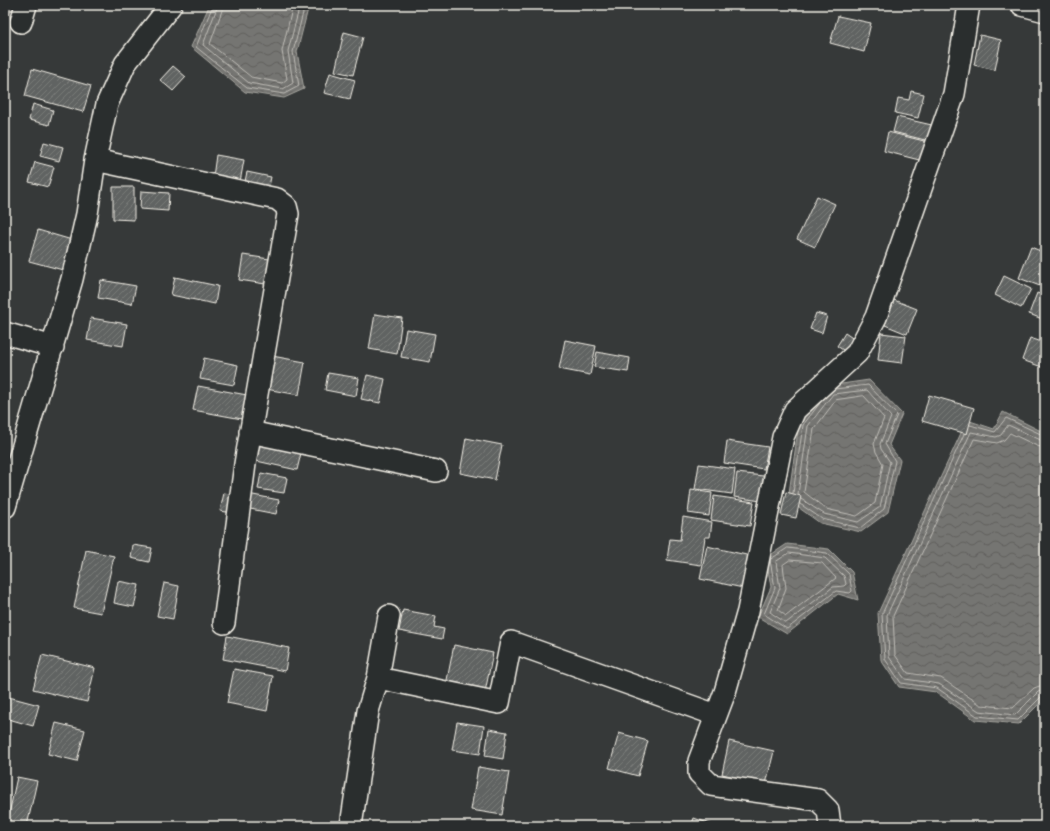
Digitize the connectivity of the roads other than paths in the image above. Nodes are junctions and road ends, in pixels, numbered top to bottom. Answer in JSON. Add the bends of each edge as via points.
{"nodes":[{"id":1,"x":171,"y":5,"type":"edge"},
{"id":2,"x":969,"y":5,"type":"edge"},
{"id":3,"x":1022,"y":5,"type":"edge"},
{"id":4,"x":1045,"y":11,"type":"edge"},
{"id":5,"x":95,"y":160,"type":"junction"},
{"id":6,"x":5,"y":333,"type":"edge"},
{"id":7,"x":53,"y":347,"type":"junction"},
{"id":8,"x":250,"y":432,"type":"junction"},
{"id":9,"x":436,"y":471,"type":"dead end"},
{"id":10,"x":5,"y":507,"type":"edge"},
{"id":11,"x":389,"y":616,"type":"dead end"},
{"id":12,"x":224,"y":623,"type":"dead end"},
{"id":13,"x":378,"y":678,"type":"junction"},
{"id":14,"x":716,"y":715,"type":"junction"},
{"id":15,"x":350,"y":826,"type":"edge"},
{"id":16,"x":830,"y":826,"type":"edge"}],
"edges":[{"from":1,"to":5,"type":"street","via":[[125,64],[107,104]]},
{"from":2,"to":14,"type":"street","via":[[954,94],[876,316],[857,353],[795,410],[782,437],[748,611]]},
{"from":3,"to":4,"type":"street"},
{"from":5,"to":7,"type":"street","via":[[84,228]]},
{"from":5,"to":8,"type":"street","via":[[258,195],[277,200],[286,206],[288,214]]},
{"from":6,"to":7,"type":"street"},
{"from":7,"to":10,"type":"street"},
{"from":8,"to":9,"type":"street"},
{"from":8,"to":12,"type":"street"},
{"from":11,"to":13,"type":"street"},
{"from":13,"to":14,"type":"street","via":[[499,703],[511,642]]},
{"from":13,"to":15,"type":"street","via":[[368,711]]},
{"from":14,"to":16,"type":"street","via":[[699,761],[699,773],[711,784],[818,800],[828,810]]}]}
